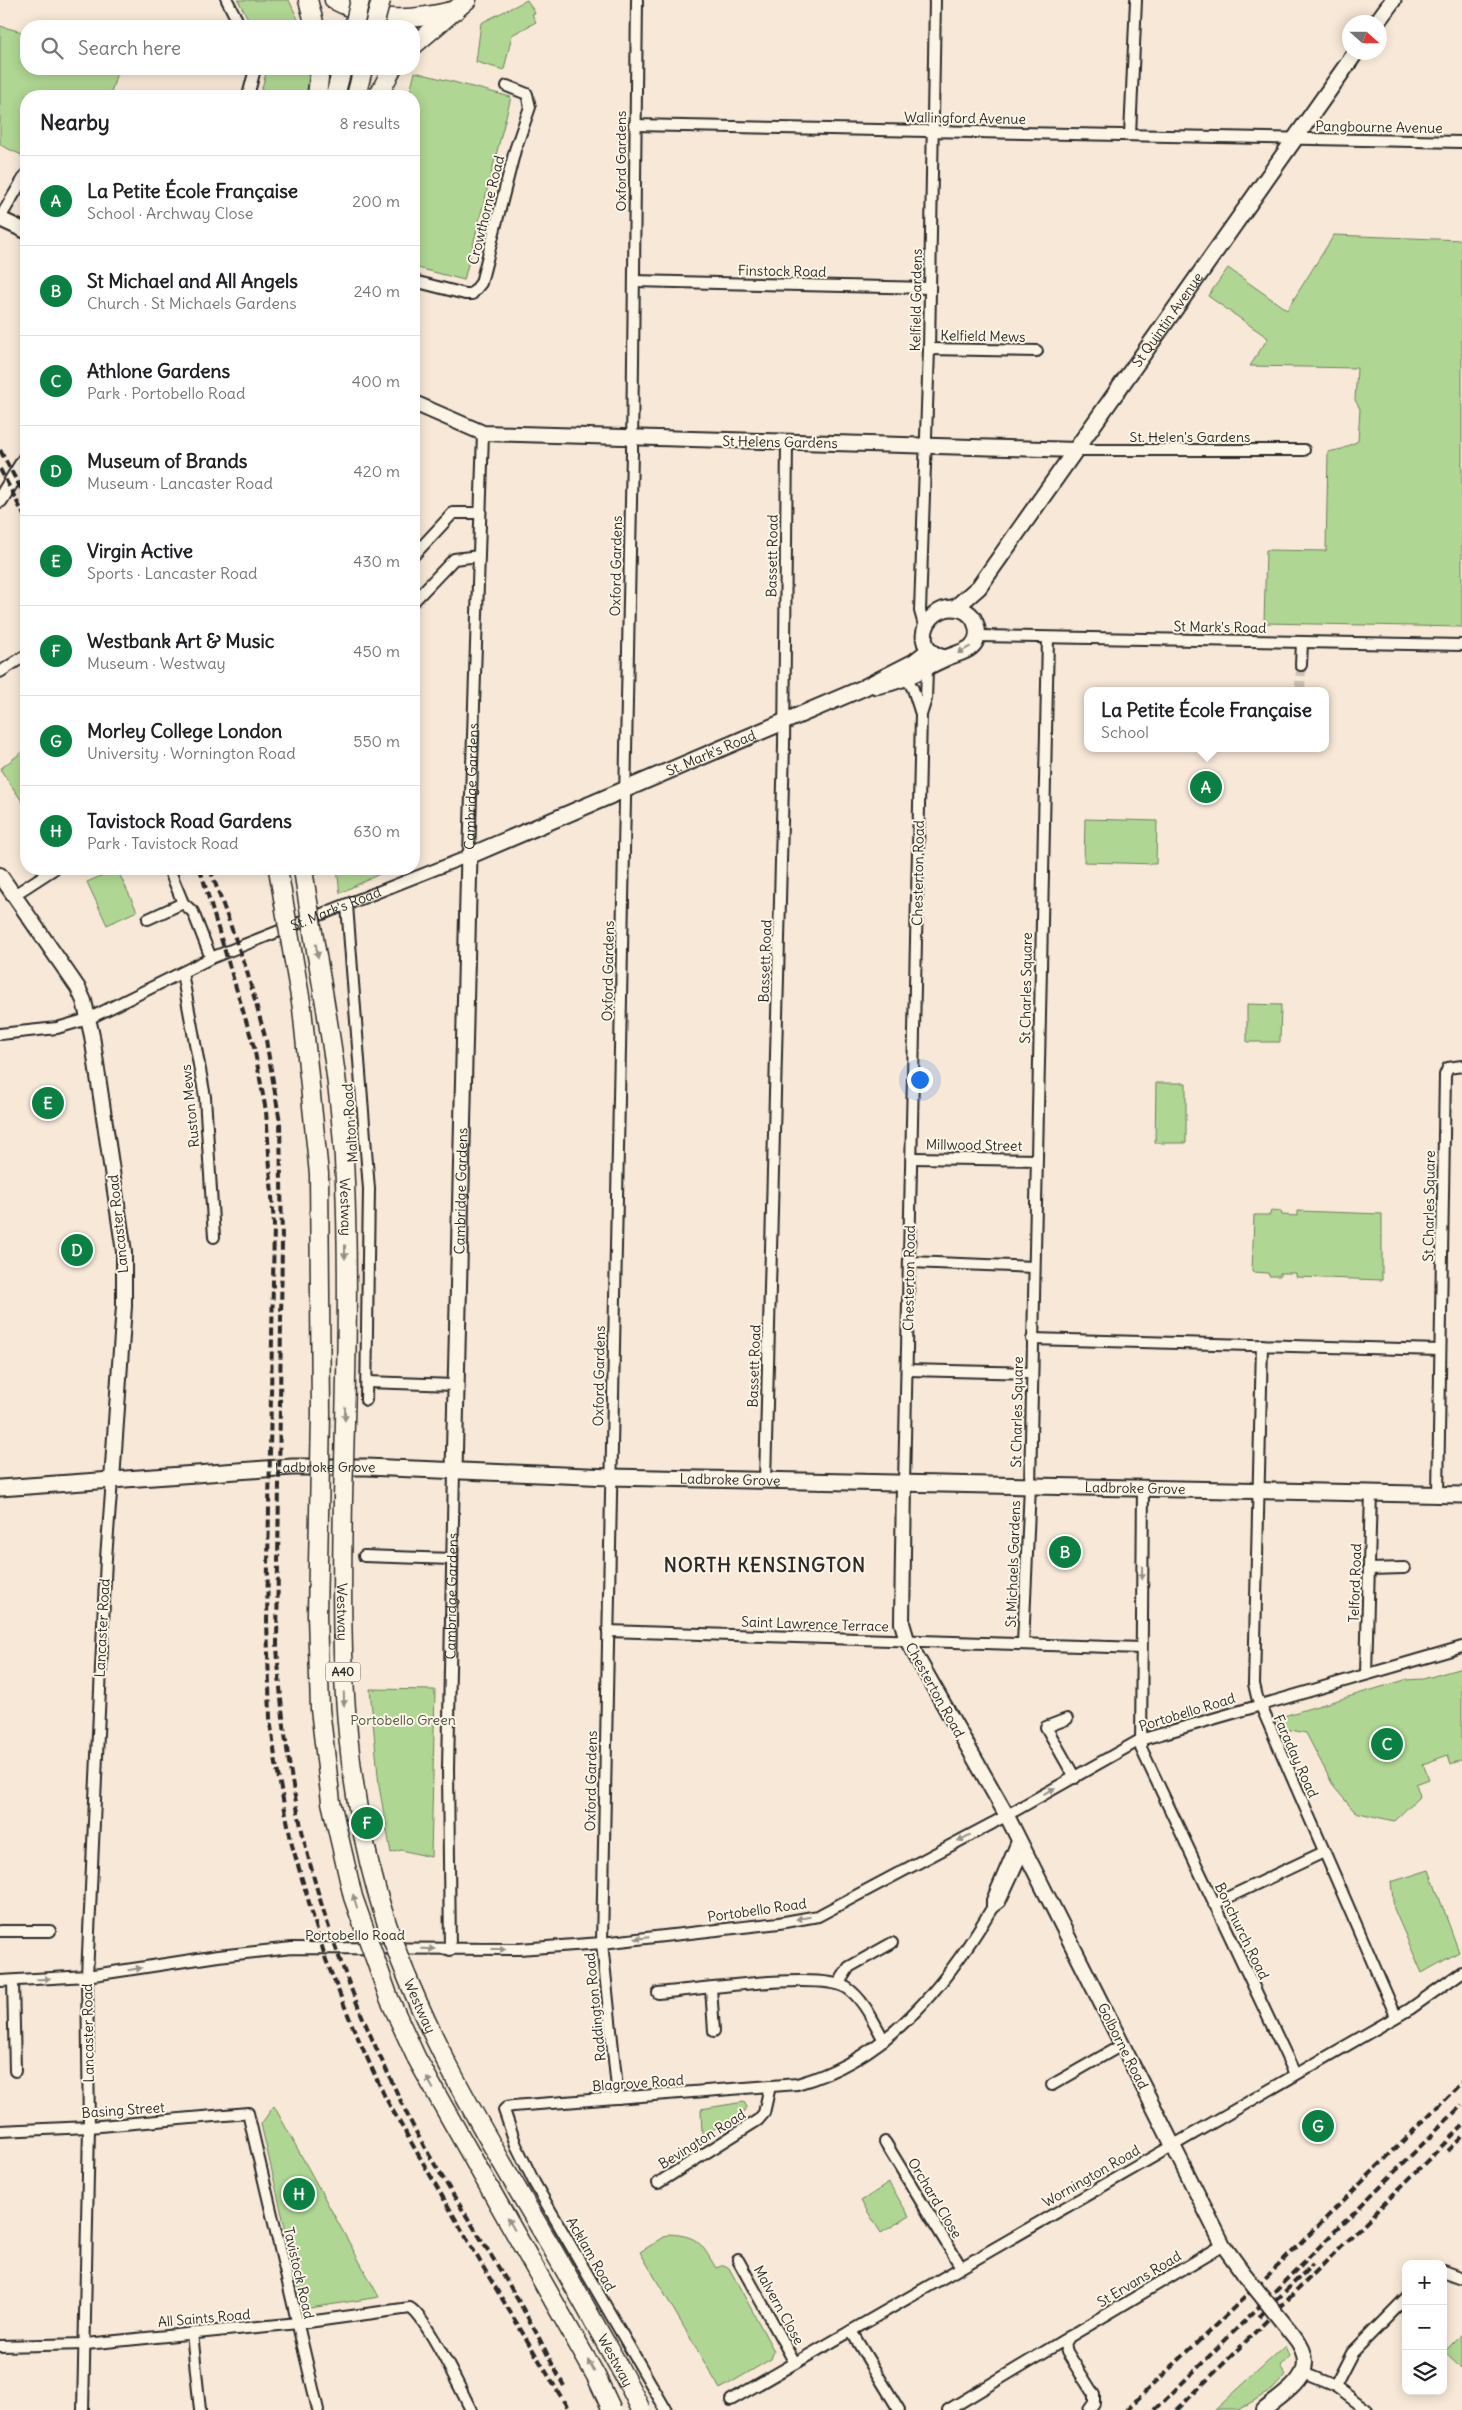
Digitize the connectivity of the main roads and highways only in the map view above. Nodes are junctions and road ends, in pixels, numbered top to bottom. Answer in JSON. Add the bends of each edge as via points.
{"nodes":[{"id":1,"x":308,"y":0,"type":"edge"},
{"id":2,"x":334,"y":0,"type":"edge"},
{"id":3,"x":360,"y":0,"type":"edge"},
{"id":4,"x":381,"y":0,"type":"edge"},
{"id":5,"x":1393,"y":0,"type":"edge"},
{"id":6,"x":461,"y":5,"type":"edge"},
{"id":7,"x":1382,"y":15,"type":"edge"},
{"id":8,"x":313,"y":20,"type":"edge"},
{"id":9,"x":355,"y":20,"type":"edge"},
{"id":10,"x":376,"y":20,"type":"edge"},
{"id":11,"x":420,"y":40,"type":"edge"},
{"id":12,"x":1350,"y":60,"type":"edge"},
{"id":13,"x":319,"y":75,"type":"edge"},
{"id":14,"x":340,"y":75,"type":"edge"},
{"id":15,"x":361,"y":75,"type":"edge"},
{"id":16,"x":389,"y":75,"type":"edge"},
{"id":17,"x":318,"y":90,"type":"edge"},
{"id":18,"x":337,"y":90,"type":"edge"},
{"id":19,"x":358,"y":90,"type":"edge"},
{"id":20,"x":381,"y":90,"type":"edge"},
{"id":21,"x":979,"y":587,"type":"junction"},
{"id":22,"x":955,"y":608,"type":"junction"},
{"id":23,"x":972,"y":616,"type":"junction"},
{"id":24,"x":928,"y":651,"type":"junction"},
{"id":25,"x":946,"y":658,"type":"junction"},
{"id":26,"x":864,"y":688,"type":"junction"},
{"id":27,"x":469,"y":856,"type":"joint"},
{"id":28,"x":279,"y":875,"type":"edge"},
{"id":29,"x":305,"y":875,"type":"edge"},
{"id":30,"x":454,"y":1470,"type":"junction"},
{"id":31,"x":0,"y":1488,"type":"edge"},
{"id":32,"x":1462,"y":1495,"type":"edge"},
{"id":33,"x":612,"y":2410,"type":"edge"},
{"id":34,"x":642,"y":2410,"type":"edge"}],
"edges":[{"from":1,"to":8,"type":"highway"},
{"from":2,"to":6,"type":"highway","bridge":true,"via":[[386,19],[413,19]]},
{"from":3,"to":9,"type":"highway","bridge":true},
{"from":4,"to":10,"type":"highway","bridge":true},
{"from":5,"to":7,"type":"main road"},
{"from":6,"to":11,"type":"highway"},
{"from":12,"to":21,"type":"main road","name":"St Quintin Avenue"},
{"from":13,"to":17,"type":"highway"},
{"from":14,"to":18,"type":"highway"},
{"from":15,"to":19,"type":"highway"},
{"from":16,"to":20,"type":"highway"},
{"from":21,"to":22,"type":"main road","name":"St Quintin Avenue"},
{"from":21,"to":23,"type":"main road","name":"St Quintin Avenue"},
{"from":22,"to":23,"type":"main road"},
{"from":22,"to":24,"type":"main road","name":"St Quintin Avenue","via":[[939,612],[928,622],[925,629]]},
{"from":23,"to":25,"type":"main road","name":"St Quintin Avenue","one_way":true,"via":[[977,636],[970,647]]},
{"from":24,"to":25,"type":"main road"},
{"from":24,"to":26,"type":"main road","name":"St. Mark's Road","via":[[914,662]]},
{"from":25,"to":26,"type":"main road","name":"St. Mark's Road","via":[[907,679]]},
{"from":26,"to":27,"type":"main road","name":"St. Mark's Road"},
{"from":27,"to":30,"type":"main road","name":"Cambridge Gardens"},
{"from":33,"to":28,"type":"highway","name":"Westway","number":"A40","one_way":true,"bridge":true,"via":[[400,2023],[353,1896],[331,1802],[320,1709],[317,1614],[321,1414],[319,1174],[302,1008]]},
{"from":29,"to":34,"type":"highway","name":"Westway","number":"A40","one_way":true,"bridge":true,"via":[[330,1025],[345,1179],[341,1616],[344,1708],[355,1799],[376,1889],[412,1988],[466,2100],[560,2259]]},
{"from":30,"to":31,"type":"main road","name":"Ladbroke Grove","via":[[292,1467]]},
{"from":30,"to":32,"type":"main road","name":"Ladbroke Grove","via":[[765,1481]]}]}
